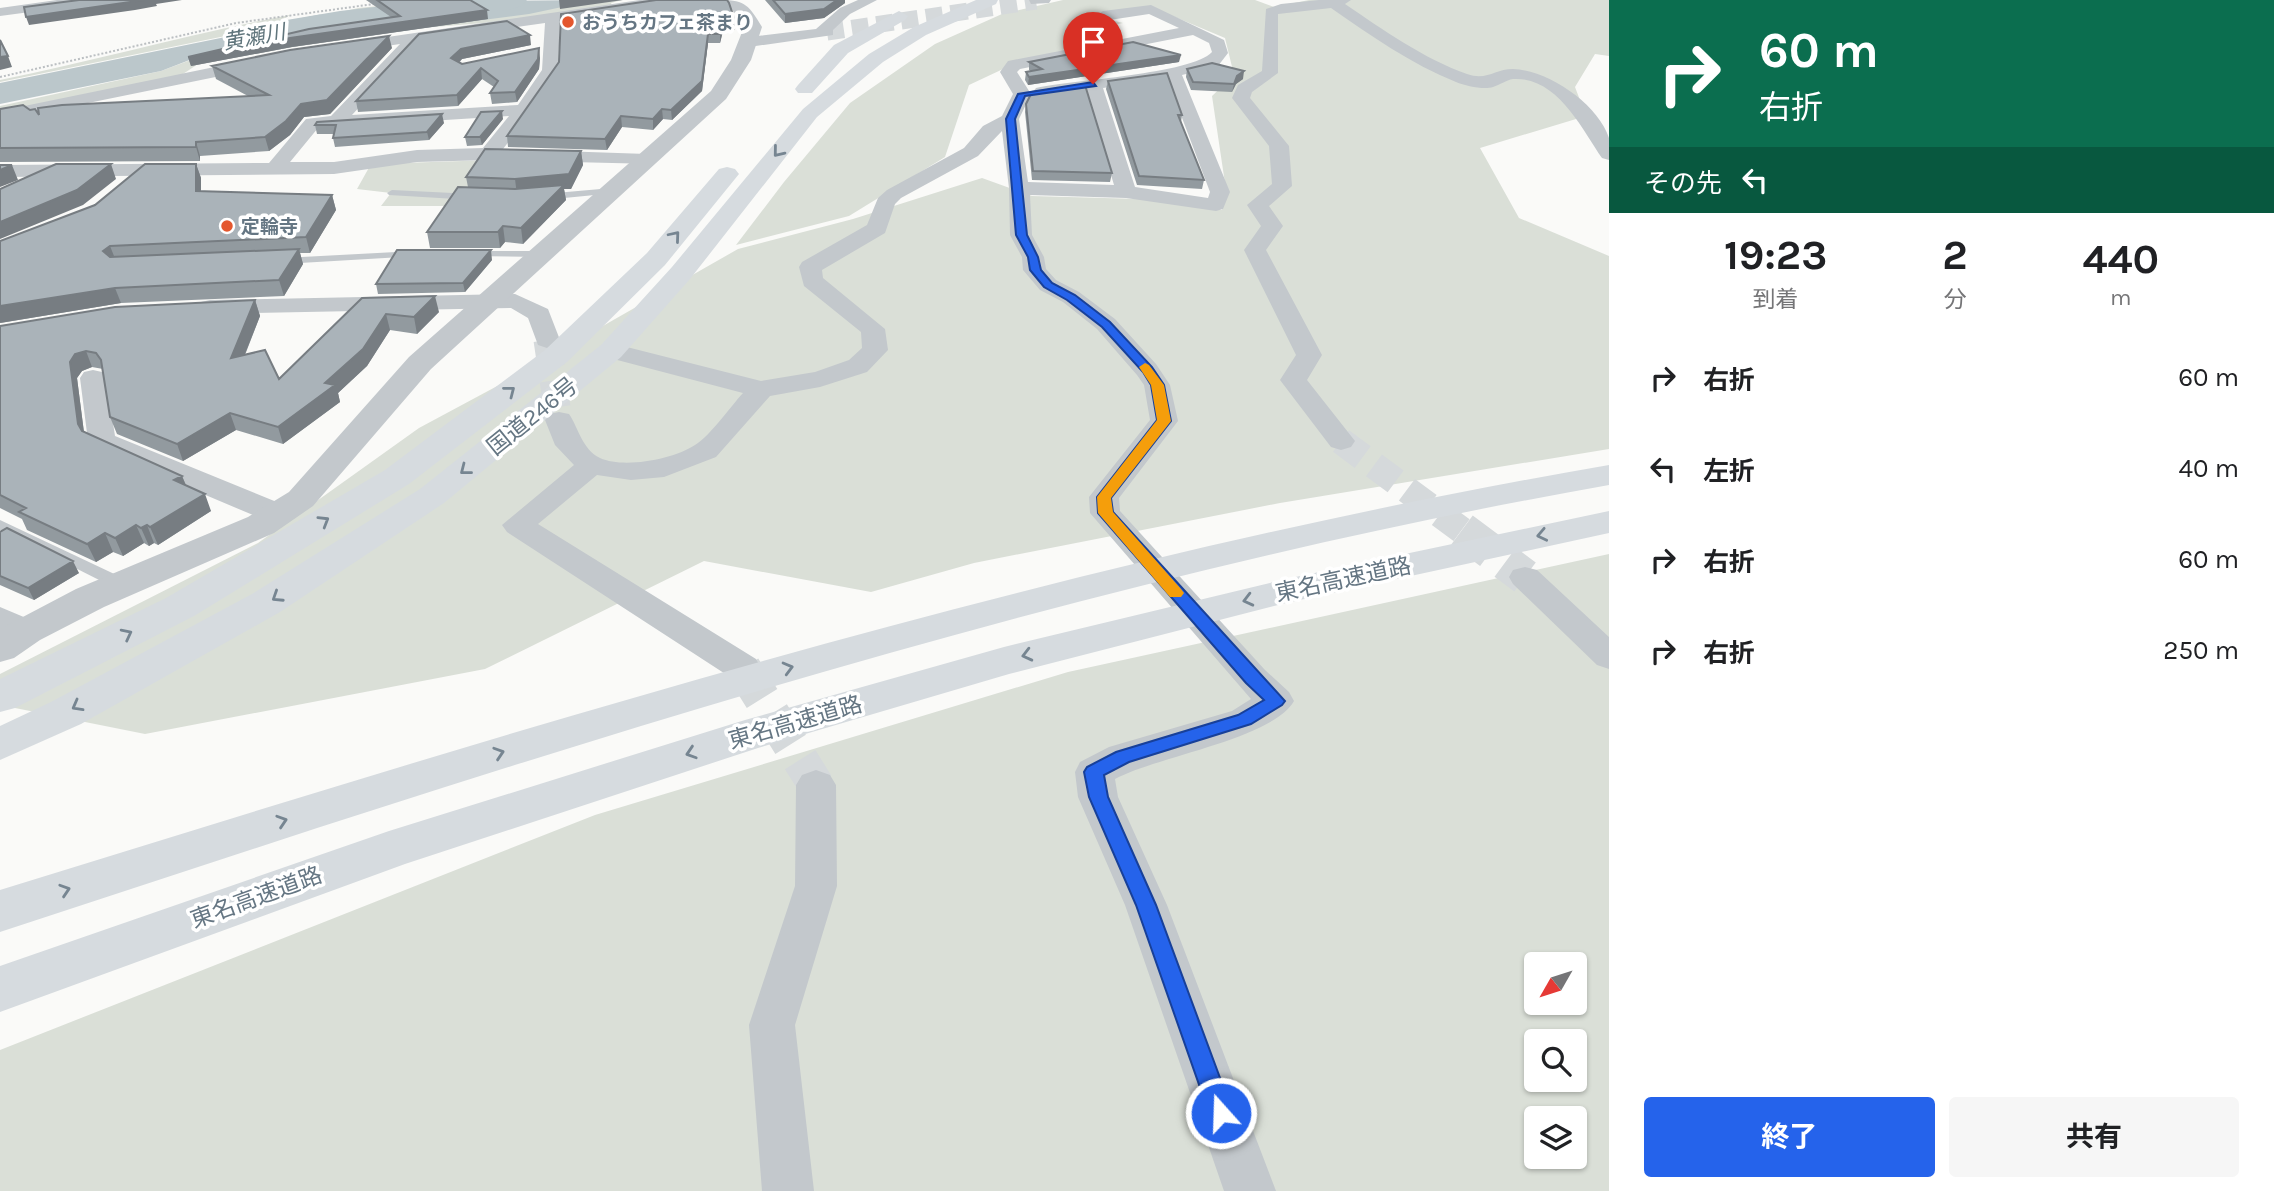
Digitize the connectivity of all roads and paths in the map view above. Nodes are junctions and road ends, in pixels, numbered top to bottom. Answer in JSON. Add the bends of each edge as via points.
{"nodes":[{"id":1,"x":90,"y":0,"type":"edge"},
{"id":2,"x":671,"y":0,"type":"edge"},
{"id":3,"x":729,"y":0,"type":"edge"},
{"id":4,"x":870,"y":0,"type":"edge"},
{"id":5,"x":957,"y":0,"type":"edge"},
{"id":6,"x":1339,"y":1,"type":"edge"},
{"id":7,"x":999,"y":2,"type":"edge"},
{"id":8,"x":376,"y":4,"type":"edge"},
{"id":9,"x":913,"y":9,"type":"dead end"},
{"id":10,"x":0,"y":12,"type":"edge"},
{"id":11,"x":1103,"y":16,"type":"dead end"},
{"id":12,"x":553,"y":18,"type":"junction"},
{"id":13,"x":1195,"y":30,"type":"junction"},
{"id":14,"x":415,"y":37,"type":"junction"},
{"id":15,"x":749,"y":43,"type":"junction"},
{"id":16,"x":325,"y":50,"type":"edge"},
{"id":17,"x":280,"y":58,"type":"edge"},
{"id":18,"x":1173,"y":72,"type":"junction"},
{"id":19,"x":0,"y":77,"type":"edge"},
{"id":20,"x":1093,"y":84,"type":"junction"},
{"id":21,"x":1022,"y":94,"type":"junction"},
{"id":22,"x":809,"y":101,"type":"junction"},
{"id":23,"x":524,"y":110,"type":"junction"},
{"id":24,"x":780,"y":113,"type":"dead end"},
{"id":25,"x":0,"y":116,"type":"edge"},
{"id":26,"x":1010,"y":119,"type":"junction"},
{"id":27,"x":337,"y":121,"type":"junction"},
{"id":28,"x":745,"y":153,"type":"dead end"},
{"id":29,"x":489,"y":154,"type":"junction"},
{"id":30,"x":1609,"y":154,"type":"edge"},
{"id":31,"x":647,"y":160,"type":"junction"},
{"id":32,"x":275,"y":168,"type":"junction"},
{"id":33,"x":144,"y":170,"type":"junction"},
{"id":34,"x":0,"y":171,"type":"edge"},
{"id":35,"x":60,"y":171,"type":"junction"},
{"id":36,"x":123,"y":187,"type":"edge"},
{"id":37,"x":1019,"y":188,"type":"junction"},
{"id":38,"x":24,"y":189,"type":"edge"},
{"id":39,"x":611,"y":191,"type":"junction"},
{"id":40,"x":1126,"y":192,"type":"junction"},
{"id":41,"x":392,"y":193,"type":"dead end"},
{"id":42,"x":489,"y":198,"type":"edge"},
{"id":43,"x":531,"y":198,"type":"edge"},
{"id":44,"x":429,"y":254,"type":"edge"},
{"id":45,"x":457,"y":254,"type":"edge"},
{"id":46,"x":540,"y":254,"type":"junction"},
{"id":47,"x":271,"y":261,"type":"edge"},
{"id":48,"x":487,"y":301,"type":"junction"},
{"id":49,"x":190,"y":309,"type":"edge"},
{"id":50,"x":547,"y":340,"type":"tunnel mouth"},
{"id":51,"x":611,"y":351,"type":"junction"},
{"id":52,"x":93,"y":378,"type":"dead end"},
{"id":53,"x":761,"y":389,"type":"junction"},
{"id":54,"x":559,"y":420,"type":"tunnel mouth"},
{"id":55,"x":1341,"y":441,"type":"tunnel mouth"},
{"id":56,"x":591,"y":465,"type":"junction"},
{"id":57,"x":1609,"y":475,"type":"edge"},
{"id":58,"x":278,"y":514,"type":"junction"},
{"id":59,"x":1609,"y":522,"type":"edge"},
{"id":60,"x":0,"y":524,"type":"edge"},
{"id":61,"x":1525,"y":577,"type":"tunnel mouth"},
{"id":62,"x":121,"y":584,"type":"junction"},
{"id":63,"x":9,"y":632,"type":"edge"},
{"id":64,"x":1609,"y":657,"type":"edge"},
{"id":65,"x":743,"y":668,"type":"tunnel mouth"},
{"id":66,"x":0,"y":698,"type":"edge"},
{"id":67,"x":0,"y":744,"type":"edge"},
{"id":68,"x":816,"y":785,"type":"tunnel mouth"},
{"id":69,"x":0,"y":911,"type":"edge"},
{"id":70,"x":0,"y":989,"type":"edge"},
{"id":71,"x":788,"y":1191,"type":"edge"},
{"id":72,"x":1250,"y":1191,"type":"edge"}],
"edges":[{"from":1,"to":10,"type":"street"},
{"from":2,"to":12,"type":"street"},
{"from":3,"to":15,"type":"street","via":[[753,27]]},
{"from":4,"to":15,"type":"street","via":[[845,10],[824,33]]},
{"from":5,"to":22,"type":"highway","name":"国道246号","via":[[897,27],[850,56]]},
{"from":6,"to":30,"type":"street","via":[[1387,40],[1463,79],[1488,83],[1517,74],[1555,87],[1585,116]]},
{"from":6,"to":55,"type":"street","via":[[1271,12],[1270,73],[1244,89],[1241,98],[1279,146],[1282,186],[1258,205],[1272,226],[1255,250],[1309,355],[1293,380]]},
{"from":7,"to":22,"type":"highway","name":"国道246号","via":[[920,31]]},
{"from":8,"to":19,"type":"path","via":[[236,23]]},
{"from":9,"to":22,"type":"highway","via":[[841,49]]},
{"from":11,"to":13,"type":"street","via":[[1152,9]]},
{"from":12,"to":14,"type":"street"},
{"from":12,"to":23,"type":"street","via":[[545,49],[550,70]]},
{"from":13,"to":18,"type":"street","via":[[1216,40],[1220,53],[1212,62]]},
{"from":13,"to":21,"type":"street","via":[[1014,65],[1008,72]]},
{"from":14,"to":16,"type":"street"},
{"from":14,"to":27,"type":"street"},
{"from":15,"to":31,"type":"street","via":[[719,95]]},
{"from":17,"to":25,"type":"street"},
{"from":18,"to":20,"type":"street"},
{"from":18,"to":40,"type":"street","via":[[1220,192],[1216,205]]},
{"from":20,"to":21,"type":"street"},
{"from":20,"to":40,"type":"street"},
{"from":21,"to":26,"type":"street"},
{"from":22,"to":24,"type":"highway","name":"国道246号"},
{"from":22,"to":51,"type":"highway","name":"国道246号","one_way":true,"via":[[681,273]]},
{"from":23,"to":27,"type":"street"},
{"from":23,"to":29,"type":"street"},
{"from":26,"to":37,"type":"street"},
{"from":26,"to":53,"type":"street","via":[[990,130],[971,152],[894,194],[885,202],[877,228],[810,267],[812,281],[873,329],[875,350],[858,366],[820,379]]},
{"from":27,"to":32,"type":"street","via":[[313,123]]},
{"from":66,"to":28,"type":"highway","name":"国道246号","one_way":true,"via":[[180,607],[397,477],[556,356],[656,259]]},
{"from":29,"to":31,"type":"street"},
{"from":29,"to":32,"type":"street"},
{"from":31,"to":39,"type":"street"},
{"from":32,"to":33,"type":"street"},
{"from":33,"to":35,"type":"street"},
{"from":33,"to":36,"type":"street"},
{"from":34,"to":35,"type":"street"},
{"from":35,"to":38,"type":"street"},
{"from":37,"to":40,"type":"street"},
{"from":37,"to":72,"type":"street","via":[[1021,235],[1035,270],[1048,285],[1106,324],[1157,385],[1164,421],[1104,497],[1105,513],[1276,701],[1245,720],[1123,757],[1094,772],[1098,797],[1146,905]]},
{"from":39,"to":43,"type":"lane"},
{"from":39,"to":46,"type":"street"},
{"from":41,"to":42,"type":"lane"},
{"from":44,"to":47,"type":"lane"},
{"from":45,"to":46,"type":"lane"},
{"from":46,"to":48,"type":"street"},
{"from":48,"to":49,"type":"street"},
{"from":48,"to":50,"type":"street","via":[[515,301],[539,314]]},
{"from":48,"to":58,"type":"street","via":[[421,363],[301,499]]},
{"from":51,"to":53,"type":"street"},
{"from":51,"to":67,"type":"highway","name":"国道246号","one_way":true,"via":[[432,496],[267,603]]},
{"from":52,"to":58,"type":"street","via":[[102,441]]},
{"from":53,"to":56,"type":"street","via":[[706,451],[664,468],[631,471]]},
{"from":54,"to":56,"type":"street","via":[[569,445]]},
{"from":56,"to":65,"type":"street","via":[[518,524]]},
{"from":69,"to":57,"type":"highway","one_way":true,"via":[[516,747],[942,626],[1240,550]]},
{"from":58,"to":62,"type":"street"},
{"from":59,"to":70,"type":"highway","name":"東名高速道路","one_way":true,"via":[[1259,597],[1004,661],[758,732],[389,850]]},
{"from":60,"to":62,"type":"lane"},
{"from":61,"to":64,"type":"street"},
{"from":62,"to":63,"type":"street"},
{"from":68,"to":71,"type":"street","via":[[816,886],[772,1026]]}]}
